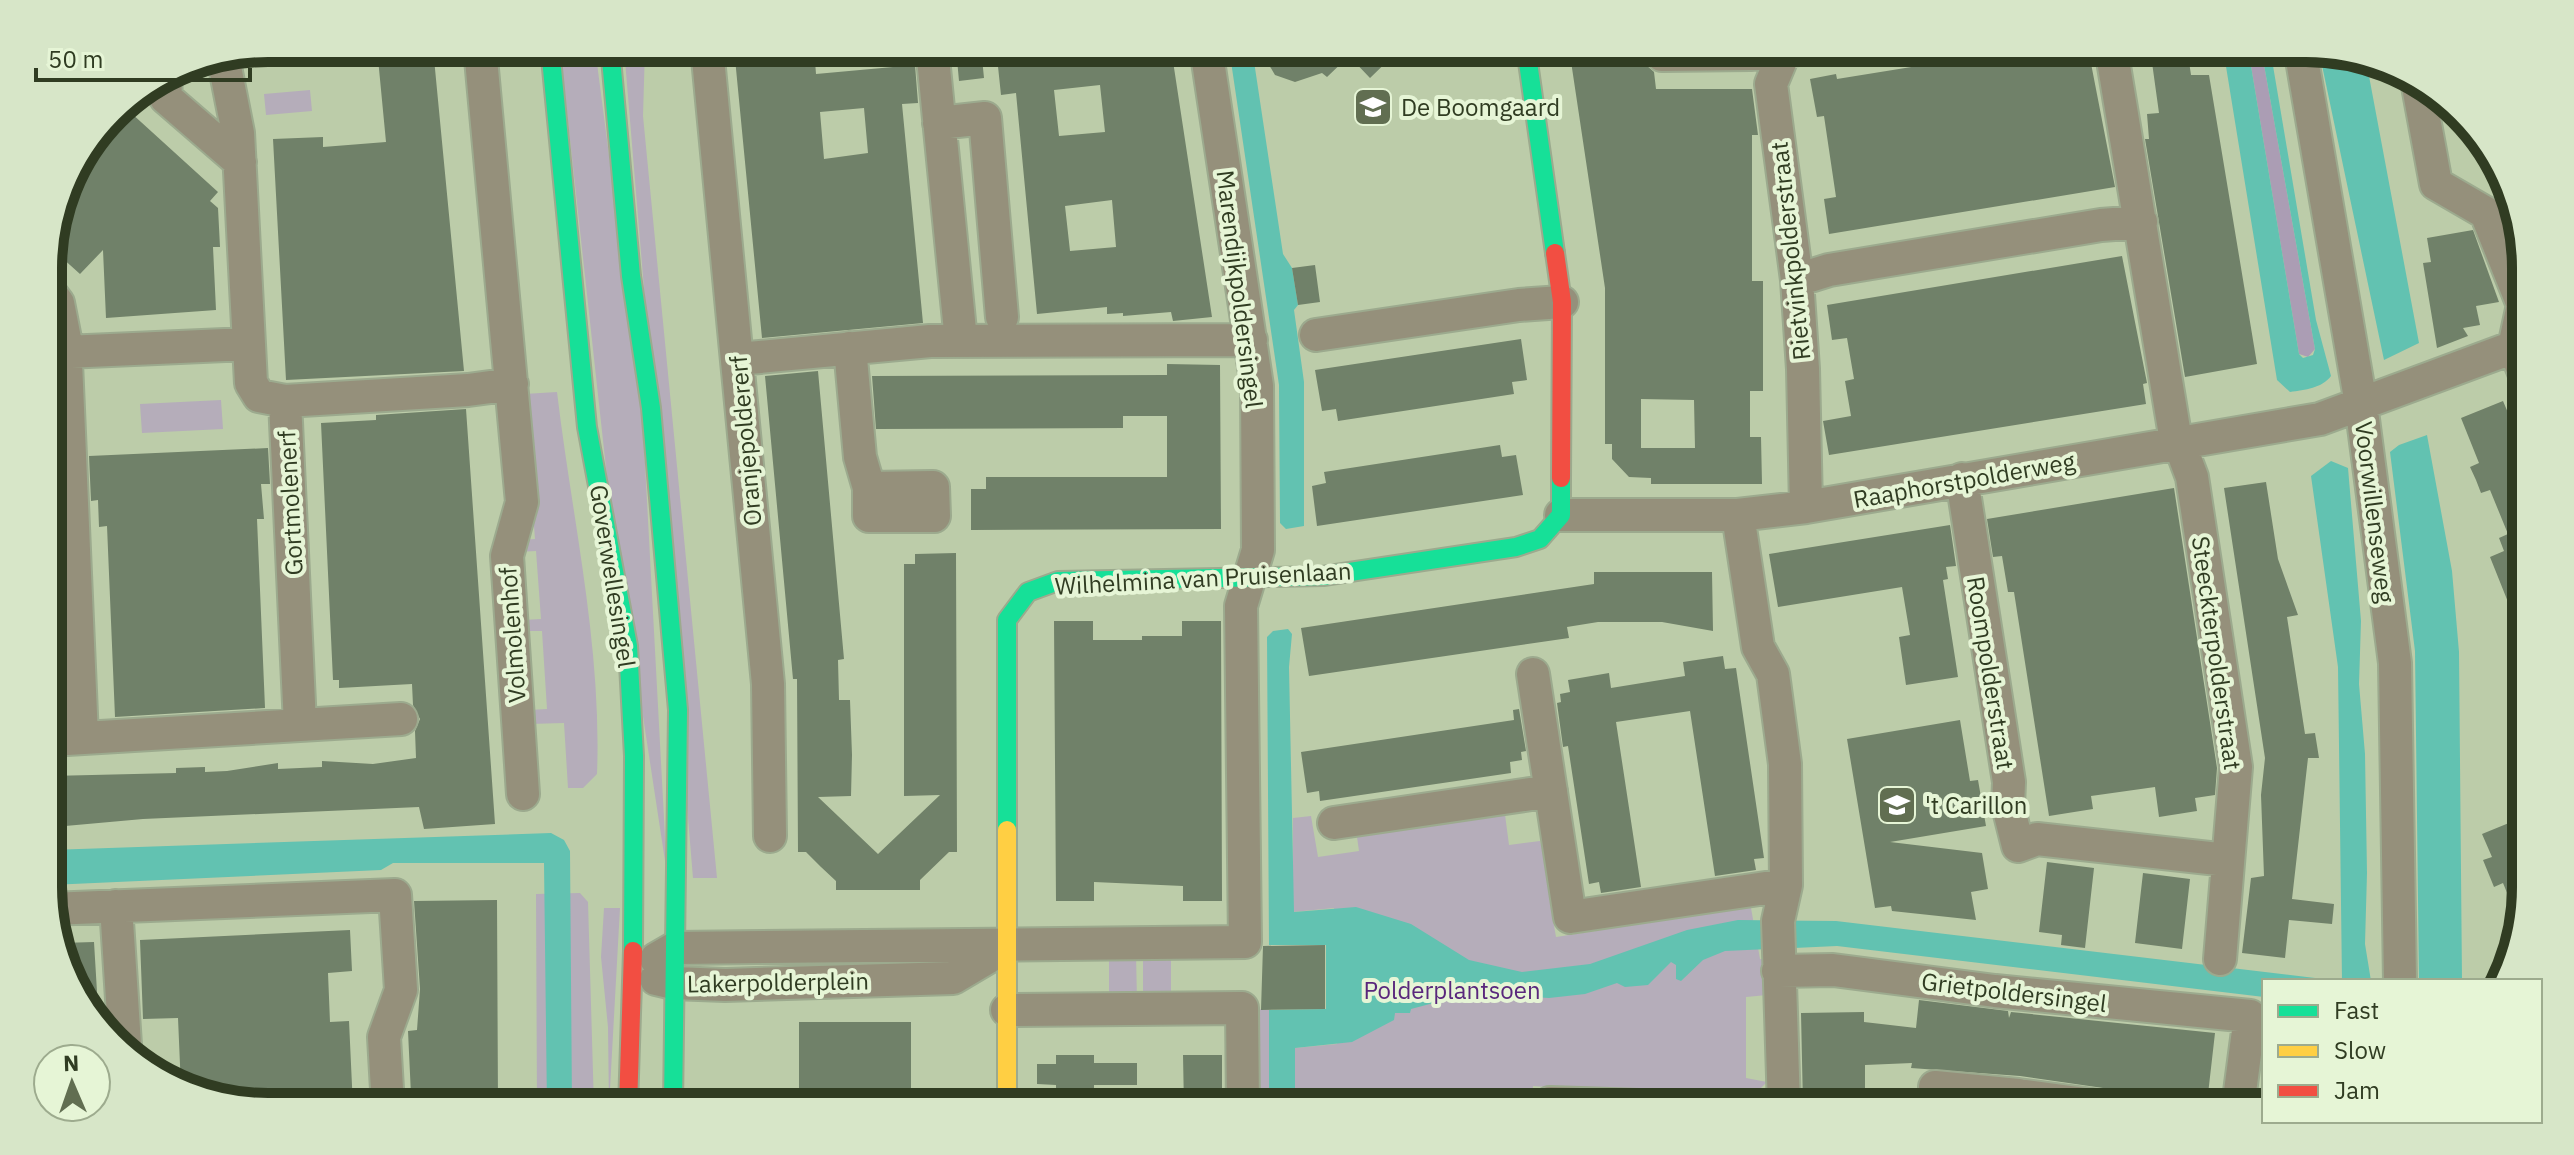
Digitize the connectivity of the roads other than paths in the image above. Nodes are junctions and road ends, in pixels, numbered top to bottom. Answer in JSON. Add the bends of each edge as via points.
{"nodes":[{"id":1,"x":481,"y":62,"type":"edge"},
{"id":2,"x":551,"y":62,"type":"edge"},
{"id":3,"x":611,"y":62,"type":"edge"},
{"id":4,"x":708,"y":62,"type":"edge"},
{"id":5,"x":933,"y":62,"type":"edge"},
{"id":6,"x":1208,"y":62,"type":"edge"},
{"id":7,"x":1528,"y":62,"type":"edge"},
{"id":8,"x":1785,"y":62,"type":"edge"},
{"id":9,"x":2113,"y":62,"type":"edge"},
{"id":10,"x":2302,"y":62,"type":"edge"},
{"id":11,"x":225,"y":67,"type":"edge"},
{"id":12,"x":166,"y":90,"type":"edge"},
{"id":13,"x":2420,"y":98,"type":"edge"},
{"id":14,"x":939,"y":123,"type":"junction"},
{"id":15,"x":240,"y":162,"type":"junction"},
{"id":16,"x":2141,"y":222,"type":"junction"},
{"id":17,"x":2512,"y":278,"type":"edge"},
{"id":18,"x":1797,"y":280,"type":"junction"},
{"id":19,"x":1562,"y":302,"type":"junction"},
{"id":20,"x":1002,"y":317,"type":"dead end"},
{"id":21,"x":62,"y":328,"type":"edge"},
{"id":22,"x":1316,"y":335,"type":"dead end"},
{"id":23,"x":1251,"y":340,"type":"junction"},
{"id":24,"x":961,"y":341,"type":"junction"},
{"id":25,"x":248,"y":344,"type":"junction"},
{"id":26,"x":850,"y":348,"type":"junction"},
{"id":27,"x":65,"y":352,"type":"junction"},
{"id":28,"x":738,"y":359,"type":"junction"},
{"id":29,"x":2512,"y":361,"type":"edge"},
{"id":30,"x":62,"y":382,"type":"edge"},
{"id":31,"x":512,"y":384,"type":"junction"},
{"id":32,"x":285,"y":401,"type":"junction"},
{"id":33,"x":2361,"y":404,"type":"junction"},
{"id":34,"x":2180,"y":444,"type":"junction"},
{"id":35,"x":62,"y":475,"type":"edge"},
{"id":36,"x":1962,"y":479,"type":"junction"},
{"id":37,"x":869,"y":488,"type":"dead end"},
{"id":38,"x":1806,"y":507,"type":"junction"},
{"id":39,"x":1561,"y":515,"type":"junction"},
{"id":40,"x":1738,"y":515,"type":"junction"},
{"id":41,"x":1249,"y":578,"type":"junction"},
{"id":42,"x":1533,"y":674,"type":"dead end"},
{"id":43,"x":401,"y":719,"type":"dead end"},
{"id":44,"x":300,"y":725,"type":"junction"},
{"id":45,"x":82,"y":738,"type":"junction"},
{"id":46,"x":62,"y":739,"type":"edge"},
{"id":47,"x":1551,"y":791,"type":"junction"},
{"id":48,"x":523,"y":794,"type":"dead end"},
{"id":49,"x":1334,"y":823,"type":"dead end"},
{"id":50,"x":770,"y":836,"type":"dead end"},
{"id":51,"x":2227,"y":860,"type":"junction"},
{"id":52,"x":1786,"y":885,"type":"junction"},
{"id":53,"x":116,"y":906,"type":"junction"},
{"id":54,"x":64,"y":908,"type":"edge"},
{"id":55,"x":1245,"y":942,"type":"joint"},
{"id":56,"x":1007,"y":946,"type":"junction"},
{"id":57,"x":1778,"y":946,"type":"junction"},
{"id":58,"x":675,"y":948,"type":"junction"},
{"id":59,"x":2220,"y":959,"type":"dead end"},
{"id":60,"x":634,"y":972,"type":"junction"},
{"id":61,"x":2400,"y":979,"type":"edge"},
{"id":62,"x":673,"y":983,"type":"junction"},
{"id":63,"x":1007,"y":1010,"type":"junction"},
{"id":64,"x":124,"y":1035,"type":"edge"},
{"id":65,"x":1935,"y":1087,"type":"dead end"},
{"id":66,"x":387,"y":1093,"type":"edge"},
{"id":67,"x":628,"y":1093,"type":"edge"},
{"id":68,"x":673,"y":1093,"type":"edge"},
{"id":69,"x":1007,"y":1093,"type":"edge"},
{"id":70,"x":1243,"y":1093,"type":"edge"},
{"id":71,"x":1783,"y":1093,"type":"edge"},
{"id":72,"x":1970,"y":1093,"type":"edge"},
{"id":73,"x":2240,"y":1093,"type":"edge"}],
"edges":[{"from":1,"to":31,"type":"street","name":"Volmolenhof"},
{"from":2,"to":60,"type":"main road","name":"Goverwellesingel","via":[[587,427],[628,646]]},
{"from":3,"to":58,"type":"main road","name":"Goverwellesingel","via":[[631,276],[651,408],[678,710]]},
{"from":4,"to":28,"type":"street","name":"Oranjepoldererf"},
{"from":5,"to":14,"type":"street"},
{"from":6,"to":23,"type":"street","name":"Marendijkpoldersingel"},
{"from":7,"to":19,"type":"main road"},
{"from":8,"to":18,"type":"street","name":"Rietvinkpolderstraat","via":[[1771,84]]},
{"from":9,"to":16,"type":"street","name":"Steeckterpolderstraat"},
{"from":10,"to":33,"type":"street","name":"Voorwillenseweg"},
{"from":11,"to":15,"type":"street","name":"Gortmolenerf"},
{"from":12,"to":15,"type":"street","via":[[166,98]]},
{"from":13,"to":17,"type":"street","via":[[2436,184],[2486,213]]},
{"from":14,"to":20,"type":"street","via":[[985,118]]},
{"from":14,"to":24,"type":"street"},
{"from":15,"to":25,"type":"street","name":"Gortmolenerf"},
{"from":16,"to":18,"type":"street","via":[[1829,270]]},
{"from":16,"to":34,"type":"street","name":"Steeckterpolderstraat"},
{"from":18,"to":38,"type":"street","name":"Rietvinkpolderstraat"},
{"from":19,"to":22,"type":"street"},
{"from":19,"to":39,"type":"main road"},
{"from":21,"to":27,"type":"street"},
{"from":23,"to":24,"type":"street"},
{"from":23,"to":41,"type":"street","name":"Marendijkpoldersingel","via":[[1257,386],[1258,550]]},
{"from":24,"to":26,"type":"street"},
{"from":25,"to":27,"type":"street"},
{"from":25,"to":32,"type":"street","name":"Gortmolenerf","via":[[251,383],[259,396]]},
{"from":26,"to":28,"type":"street"},
{"from":26,"to":37,"type":"street","via":[[860,457]]},
{"from":27,"to":30,"type":"street"},
{"from":28,"to":50,"type":"street","name":"Oranjepoldererf","via":[[768,684]]},
{"from":29,"to":33,"type":"street","name":"Raaphorstpolderweg"},
{"from":31,"to":32,"type":"street"},
{"from":31,"to":48,"type":"street","name":"Volmolenhof","via":[[522,502],[507,556]]},
{"from":32,"to":44,"type":"street","name":"Gortmolenerf"},
{"from":33,"to":34,"type":"street","name":"Raaphorstpolderweg","via":[[2320,419]]},
{"from":33,"to":61,"type":"street","name":"Voorwillenseweg","via":[[2395,663]]},
{"from":34,"to":36,"type":"street","name":"Raaphorstpolderweg"},
{"from":34,"to":51,"type":"street","name":"Steeckterpolderstraat","via":[[2192,477],[2236,767]]},
{"from":35,"to":45,"type":"street"},
{"from":36,"to":38,"type":"street","name":"Raaphorstpolderweg"},
{"from":36,"to":51,"type":"street","name":"Roompolderstraat","via":[[2018,846],[2037,839]]},
{"from":38,"to":40,"type":"street","name":"Raaphorstpolderweg"},
{"from":39,"to":40,"type":"street","name":"Raaphorstpolderweg"},
{"from":39,"to":41,"type":"main road","name":"Wilhelmina van Pruisenlaan","via":[[1540,539],[1516,547],[1323,576]]},
{"from":40,"to":52,"type":"street","via":[[1758,647],[1773,674],[1785,764]]},
{"from":41,"to":55,"type":"street","name":"Marendijkpoldersingel","via":[[1241,621]]},
{"from":41,"to":56,"type":"main road","name":"Wilhelmina van Pruisenlaan","via":[[1058,581],[1028,592],[1007,620]]},
{"from":42,"to":47,"type":"street"},
{"from":43,"to":44,"type":"street"},
{"from":44,"to":45,"type":"street"},
{"from":45,"to":46,"type":"street"},
{"from":47,"to":49,"type":"street"},
{"from":47,"to":52,"type":"street","via":[[1570,917]]},
{"from":51,"to":59,"type":"street","name":"Steeckterpolderstraat"},
{"from":52,"to":57,"type":"street"},
{"from":53,"to":54,"type":"street"},
{"from":53,"to":64,"type":"street"},
{"from":53,"to":66,"type":"street","via":[[395,895],[401,990],[384,1037]]},
{"from":55,"to":56,"type":"street","name":"Lakerpolderplein"},
{"from":56,"to":58,"type":"street","name":"Lakerpolderplein"},
{"from":56,"to":62,"type":"street","name":"Lakerpolderplein","via":[[953,978]]},
{"from":56,"to":63,"type":"main road","name":"Wilhelmina van Pruisenlaan"},
{"from":57,"to":71,"type":"street"},
{"from":57,"to":73,"type":"street","name":"Grietpoldersingel","via":[[1833,970],[2250,1016]]},
{"from":58,"to":60,"type":"street","name":"Lakerpolderplein"},
{"from":58,"to":62,"type":"main road","name":"Goverwellesingel"},
{"from":60,"to":62,"type":"street","name":"Lakerpolderplein"},
{"from":60,"to":67,"type":"main road","name":"Goverwellesingel"},
{"from":62,"to":68,"type":"main road","name":"Goverwellesingel"},
{"from":63,"to":69,"type":"main road","name":"Wilhelmina van Pruisenlaan"},
{"from":63,"to":70,"type":"street","via":[[1242,1008]]},
{"from":65,"to":72,"type":"street"}]}
